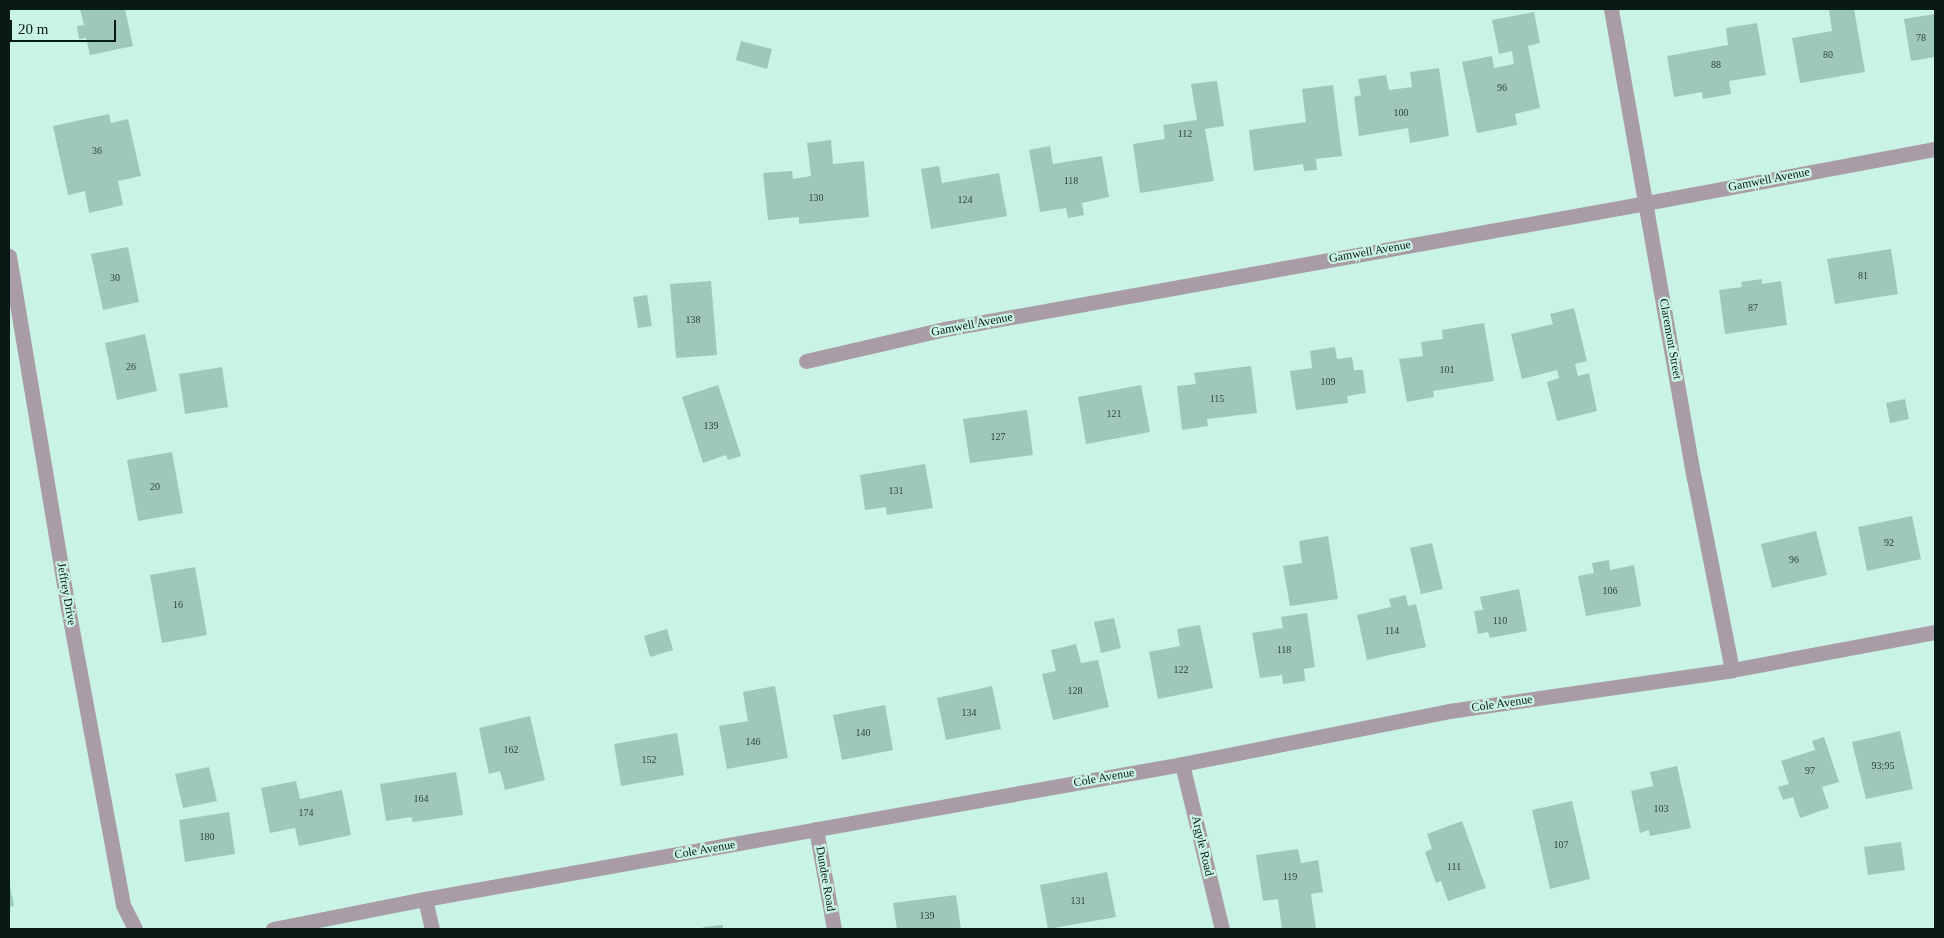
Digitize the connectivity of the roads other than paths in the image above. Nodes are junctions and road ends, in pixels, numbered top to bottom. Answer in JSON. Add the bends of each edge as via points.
{"nodes":[{"id":1,"x":1611,"y":9,"type":"edge"},
{"id":2,"x":1935,"y":149,"type":"edge"},
{"id":3,"x":1646,"y":203,"type":"junction"},
{"id":4,"x":9,"y":256,"type":"edge"},
{"id":5,"x":806,"y":361,"type":"dead end"},
{"id":6,"x":1935,"y":632,"type":"edge"},
{"id":7,"x":1732,"y":670,"type":"junction"},
{"id":8,"x":1182,"y":764,"type":"junction"},
{"id":9,"x":816,"y":829,"type":"junction"},
{"id":10,"x":425,"y":899,"type":"junction"},
{"id":11,"x":135,"y":929,"type":"edge"},
{"id":12,"x":273,"y":929,"type":"edge"},
{"id":13,"x":432,"y":929,"type":"edge"},
{"id":14,"x":834,"y":929,"type":"edge"},
{"id":15,"x":1222,"y":929,"type":"edge"}],
"edges":[{"from":1,"to":3,"type":"street","name":"Claremont Street"},
{"from":2,"to":3,"type":"street","name":"Gamwell Avenue"},
{"from":3,"to":5,"type":"street","name":"Gamwell Avenue","via":[[945,329]]},
{"from":3,"to":7,"type":"street","name":"Claremont Street","via":[[1694,478]]},
{"from":4,"to":11,"type":"street","name":"Jeffrey Drive","via":[[68,608],[123,905]]},
{"from":6,"to":7,"type":"street","name":"Cole Avenue"},
{"from":7,"to":8,"type":"street","name":"Cole Avenue","via":[[1449,711]]},
{"from":8,"to":9,"type":"street","name":"Cole Avenue"},
{"from":8,"to":15,"type":"street","name":"Argyle Road"},
{"from":9,"to":10,"type":"street","name":"Cole Avenue"},
{"from":9,"to":14,"type":"street","name":"Dundee Road"},
{"from":10,"to":12,"type":"street","name":"Cole Avenue"},
{"from":10,"to":13,"type":"street"}]}
